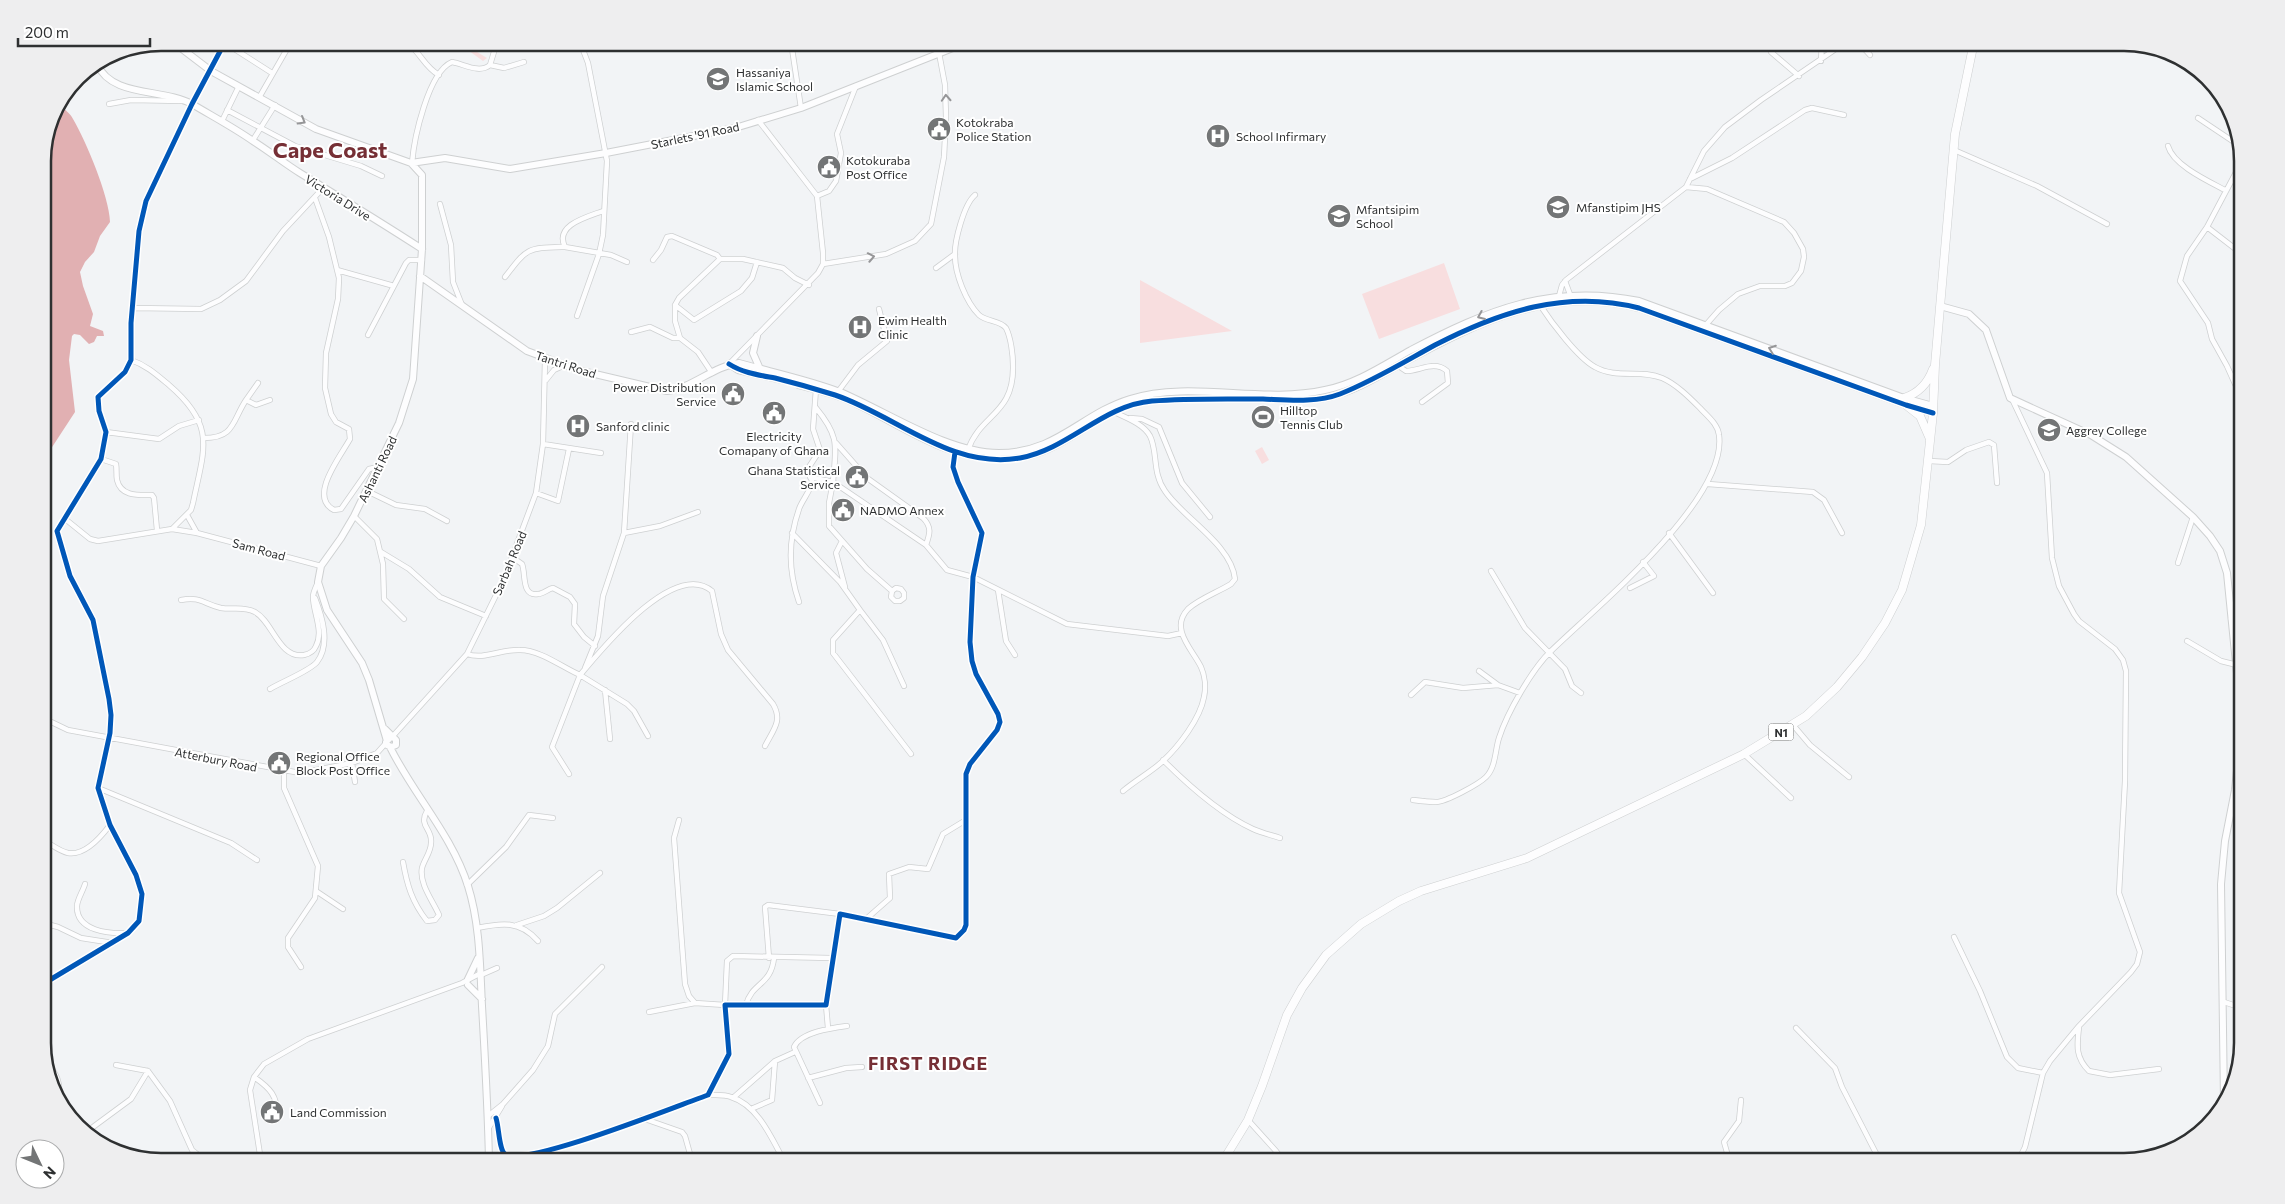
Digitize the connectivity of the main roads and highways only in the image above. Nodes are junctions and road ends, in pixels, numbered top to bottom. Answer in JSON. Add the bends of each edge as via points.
{"nodes":[{"id":1,"x":1972,"y":51,"type":"edge"},
{"id":2,"x":1935,"y":365,"type":"junction"},
{"id":3,"x":1930,"y":440,"type":"junction"},
{"id":4,"x":1228,"y":1153,"type":"edge"}],
"edges":[{"from":1,"to":2,"type":"highway","number":"N1","via":[[1954,150]]},
{"from":2,"to":3,"type":"highway","number":"N1"},
{"from":2,"to":3,"type":"highway","via":[[1925,384],[1905,402],[1920,416]]},
{"from":3,"to":4,"type":"highway","number":"N1","via":[[1921,525],[1912,562],[1885,623],[1851,672],[1793,725],[1744,754],[1528,858],[1421,891],[1399,900],[1361,924],[1326,955],[1302,988],[1287,1015],[1248,1120]]}]}
